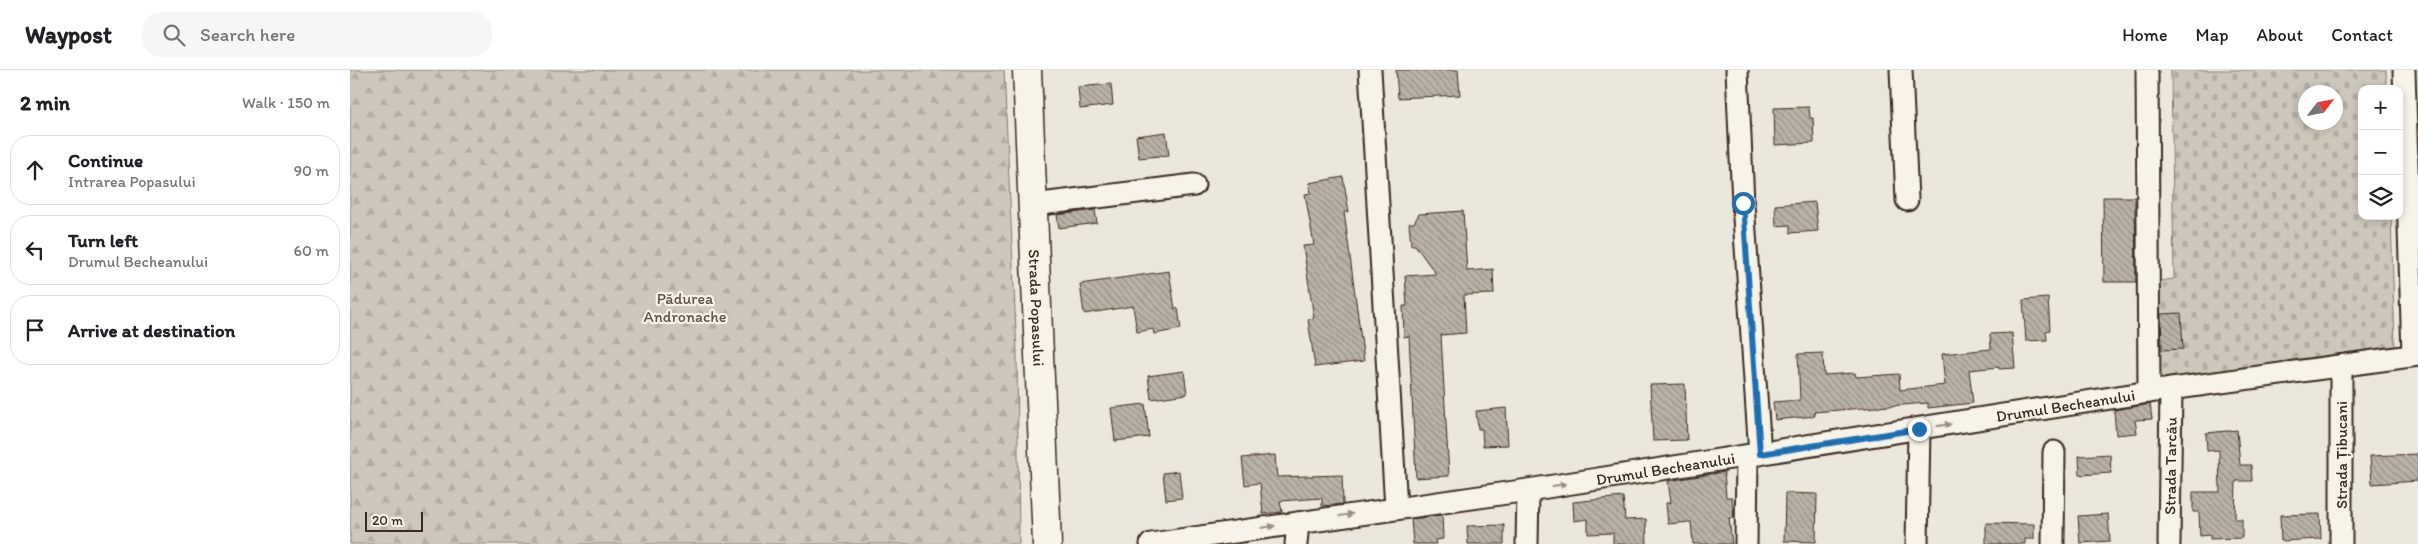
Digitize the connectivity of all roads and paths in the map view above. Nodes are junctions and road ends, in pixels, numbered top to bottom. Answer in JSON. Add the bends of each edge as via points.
{"nodes":[{"id":1,"x":1027,"y":70,"type":"edge"},
{"id":2,"x":1370,"y":70,"type":"edge"},
{"id":3,"x":1736,"y":70,"type":"edge"},
{"id":4,"x":1901,"y":70,"type":"edge"},
{"id":5,"x":2147,"y":70,"type":"edge"},
{"id":6,"x":2404,"y":70,"type":"edge"},
{"id":7,"x":1194,"y":186,"type":"dead end"},
{"id":8,"x":1907,"y":200,"type":"dead end"},
{"id":9,"x":1033,"y":205,"type":"junction"},
{"id":10,"x":2415,"y":355,"type":"edge"},
{"id":11,"x":2341,"y":366,"type":"junction"},
{"id":12,"x":2172,"y":389,"type":"junction"},
{"id":13,"x":2149,"y":392,"type":"junction"},
{"id":14,"x":1919,"y":429,"type":"junction"},
{"id":15,"x":2054,"y":452,"type":"dead end"},
{"id":16,"x":1753,"y":455,"type":"junction"},
{"id":17,"x":1528,"y":490,"type":"junction"},
{"id":18,"x":1396,"y":508,"type":"junction"},
{"id":19,"x":1298,"y":523,"type":"junction"},
{"id":20,"x":1047,"y":544,"type":"edge"},
{"id":21,"x":1151,"y":544,"type":"edge"},
{"id":22,"x":1296,"y":544,"type":"edge"},
{"id":23,"x":1527,"y":544,"type":"edge"},
{"id":24,"x":1746,"y":544,"type":"edge"},
{"id":25,"x":1917,"y":544,"type":"edge"},
{"id":26,"x":2053,"y":544,"type":"edge"},
{"id":27,"x":2169,"y":544,"type":"edge"},
{"id":28,"x":2341,"y":544,"type":"edge"}],
"edges":[{"from":1,"to":9,"type":"street","name":"Strada Popasului"},
{"from":2,"to":18,"type":"street"},
{"from":3,"to":16,"type":"street"},
{"from":4,"to":8,"type":"street"},
{"from":5,"to":13,"type":"street"},
{"from":6,"to":10,"type":"street"},
{"from":7,"to":9,"type":"street"},
{"from":9,"to":20,"type":"street","name":"Strada Popasului"},
{"from":10,"to":11,"type":"street","name":"Drumul Becheanului"},
{"from":11,"to":12,"type":"street","name":"Drumul Becheanului"},
{"from":11,"to":28,"type":"street","name":"Strada Țibucani"},
{"from":12,"to":13,"type":"street","name":"Drumul Becheanului"},
{"from":12,"to":27,"type":"street","name":"Strada Tarcău"},
{"from":14,"to":13,"type":"street","name":"Drumul Becheanului","one_way":true},
{"from":14,"to":16,"type":"street","name":"Drumul Becheanului"},
{"from":14,"to":25,"type":"street"},
{"from":15,"to":26,"type":"street"},
{"from":17,"to":16,"type":"street","name":"Drumul Becheanului","one_way":true},
{"from":16,"to":24,"type":"street"},
{"from":17,"to":18,"type":"street","name":"Drumul Becheanului"},
{"from":17,"to":23,"type":"street"},
{"from":19,"to":18,"type":"street","name":"Drumul Becheanului","one_way":true},
{"from":21,"to":19,"type":"street","name":"Drumul Becheanului","one_way":true},
{"from":19,"to":22,"type":"street"}]}
